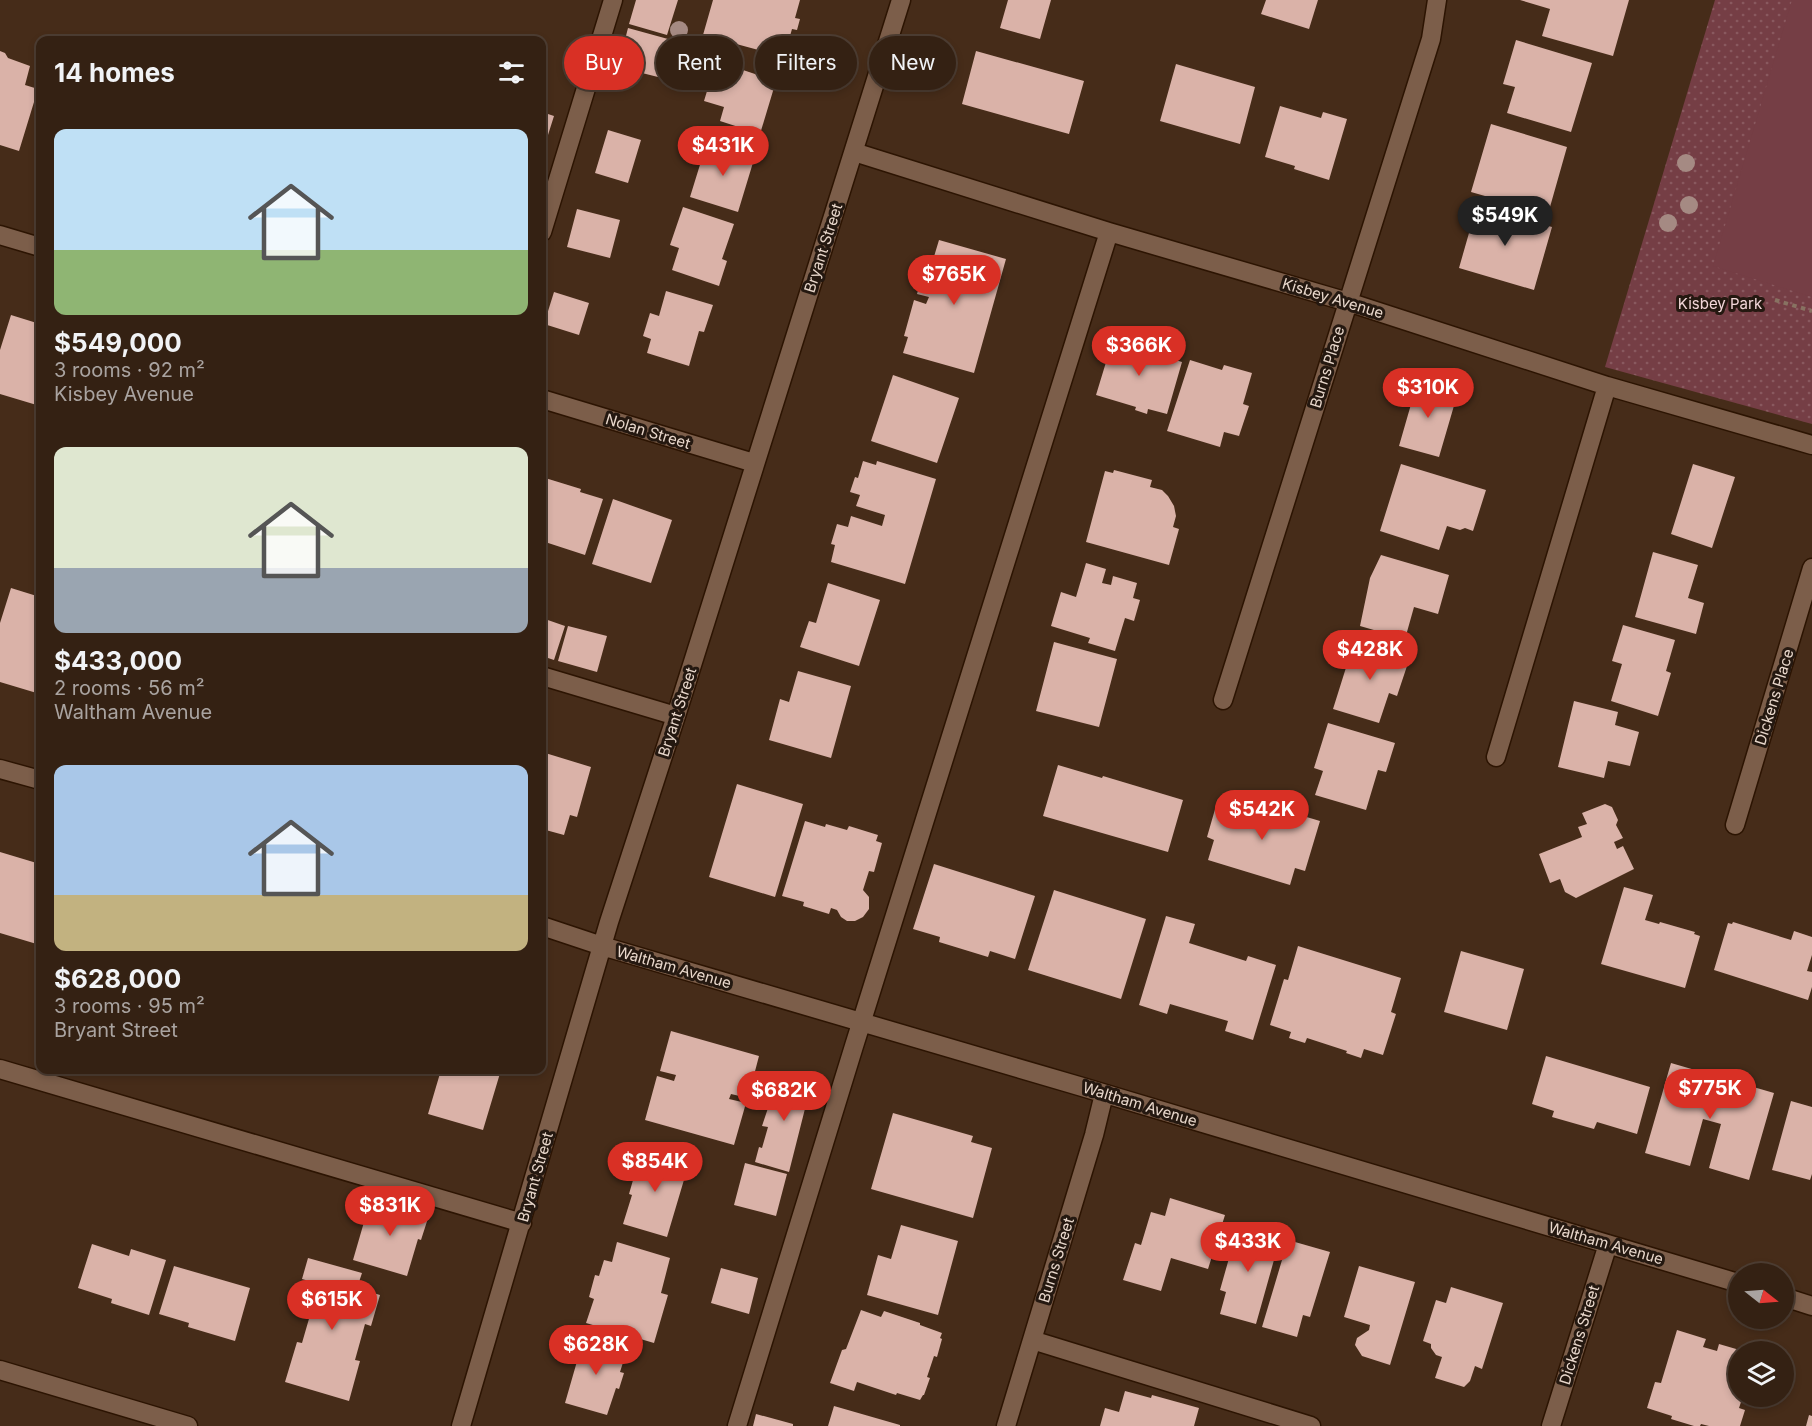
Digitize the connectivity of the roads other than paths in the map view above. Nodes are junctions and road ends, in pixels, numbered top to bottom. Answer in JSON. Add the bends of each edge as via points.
{"nodes":[{"id":1,"x":613,"y":0,"type":"edge"},
{"id":2,"x":901,"y":0,"type":"edge"},
{"id":3,"x":1437,"y":0,"type":"edge"},
{"id":4,"x":854,"y":152,"type":"junction"},
{"id":5,"x":546,"y":219,"type":"edge"},
{"id":6,"x":1109,"y":232,"type":"junction"},
{"id":7,"x":0,"y":235,"type":"edge"},
{"id":8,"x":36,"y":246,"type":"edge"},
{"id":9,"x":1348,"y":302,"type":"junction"},
{"id":10,"x":1607,"y":386,"type":"junction"},
{"id":11,"x":546,"y":400,"type":"edge"},
{"id":12,"x":1812,"y":445,"type":"edge"},
{"id":13,"x":754,"y":463,"type":"junction"},
{"id":14,"x":1812,"y":568,"type":"edge"},
{"id":15,"x":546,"y":677,"type":"edge"},
{"id":16,"x":1223,"y":699,"type":"dead end"},
{"id":17,"x":676,"y":716,"type":"junction"},
{"id":18,"x":1496,"y":757,"type":"dead end"},
{"id":19,"x":0,"y":769,"type":"edge"},
{"id":20,"x":36,"y":779,"type":"edge"},
{"id":21,"x":1735,"y":825,"type":"dead end"},
{"id":22,"x":546,"y":927,"type":"edge"},
{"id":23,"x":602,"y":946,"type":"junction"},
{"id":24,"x":862,"y":1021,"type":"junction"},
{"id":25,"x":0,"y":1069,"type":"edge"},
{"id":26,"x":1104,"y":1094,"type":"junction"},
{"id":27,"x":522,"y":1223,"type":"junction"},
{"id":28,"x":1608,"y":1244,"type":"junction"},
{"id":29,"x":1728,"y":1281,"type":"edge"},
{"id":30,"x":1794,"y":1301,"type":"edge"},
{"id":31,"x":1812,"y":1306,"type":"edge"},
{"id":32,"x":1032,"y":1340,"type":"junction"},
{"id":33,"x":0,"y":1370,"type":"edge"},
{"id":34,"x":1288,"y":1423,"type":"edge"},
{"id":35,"x":188,"y":1426,"type":"edge"},
{"id":36,"x":461,"y":1426,"type":"edge"},
{"id":37,"x":737,"y":1426,"type":"edge"},
{"id":38,"x":1006,"y":1426,"type":"edge"},
{"id":39,"x":1311,"y":1426,"type":"edge"},
{"id":40,"x":1551,"y":1426,"type":"edge"}],
"edges":[{"from":1,"to":5,"type":"street"},
{"from":2,"to":4,"type":"street","name":"Bryant Street"},
{"from":3,"to":9,"type":"street","name":"Burns Place","via":[[1431,39]]},
{"from":4,"to":6,"type":"street","name":"Kisbey Avenue"},
{"from":4,"to":13,"type":"street","name":"Bryant Street"},
{"from":6,"to":9,"type":"street","name":"Kisbey Avenue"},
{"from":6,"to":24,"type":"street"},
{"from":7,"to":8,"type":"street"},
{"from":9,"to":10,"type":"street","name":"Kisbey Avenue"},
{"from":9,"to":16,"type":"street","name":"Burns Place"},
{"from":10,"to":12,"type":"street","name":"Kisbey Avenue"},
{"from":10,"to":18,"type":"street"},
{"from":11,"to":13,"type":"street","name":"Nolan Street"},
{"from":13,"to":17,"type":"street","name":"Bryant Street"},
{"from":14,"to":21,"type":"street","name":"Dickens Place"},
{"from":15,"to":17,"type":"street"},
{"from":17,"to":23,"type":"street","name":"Bryant Street"},
{"from":19,"to":20,"type":"street"},
{"from":22,"to":23,"type":"street","name":"Waltham Avenue"},
{"from":23,"to":24,"type":"street","name":"Waltham Avenue"},
{"from":23,"to":27,"type":"street","name":"Bryant Street"},
{"from":24,"to":26,"type":"street","name":"Waltham Avenue"},
{"from":24,"to":37,"type":"street"},
{"from":25,"to":27,"type":"street"},
{"from":26,"to":28,"type":"street","name":"Waltham Avenue"},
{"from":26,"to":32,"type":"street","name":"Burns Street"},
{"from":27,"to":36,"type":"street","name":"Bryant Street"},
{"from":28,"to":29,"type":"street","name":"Waltham Avenue"},
{"from":28,"to":40,"type":"street","name":"Dickens Street"},
{"from":30,"to":31,"type":"street"},
{"from":32,"to":34,"type":"street"},
{"from":32,"to":38,"type":"street","name":"Burns Street"},
{"from":33,"to":35,"type":"street"},
{"from":34,"to":39,"type":"street"}]}
